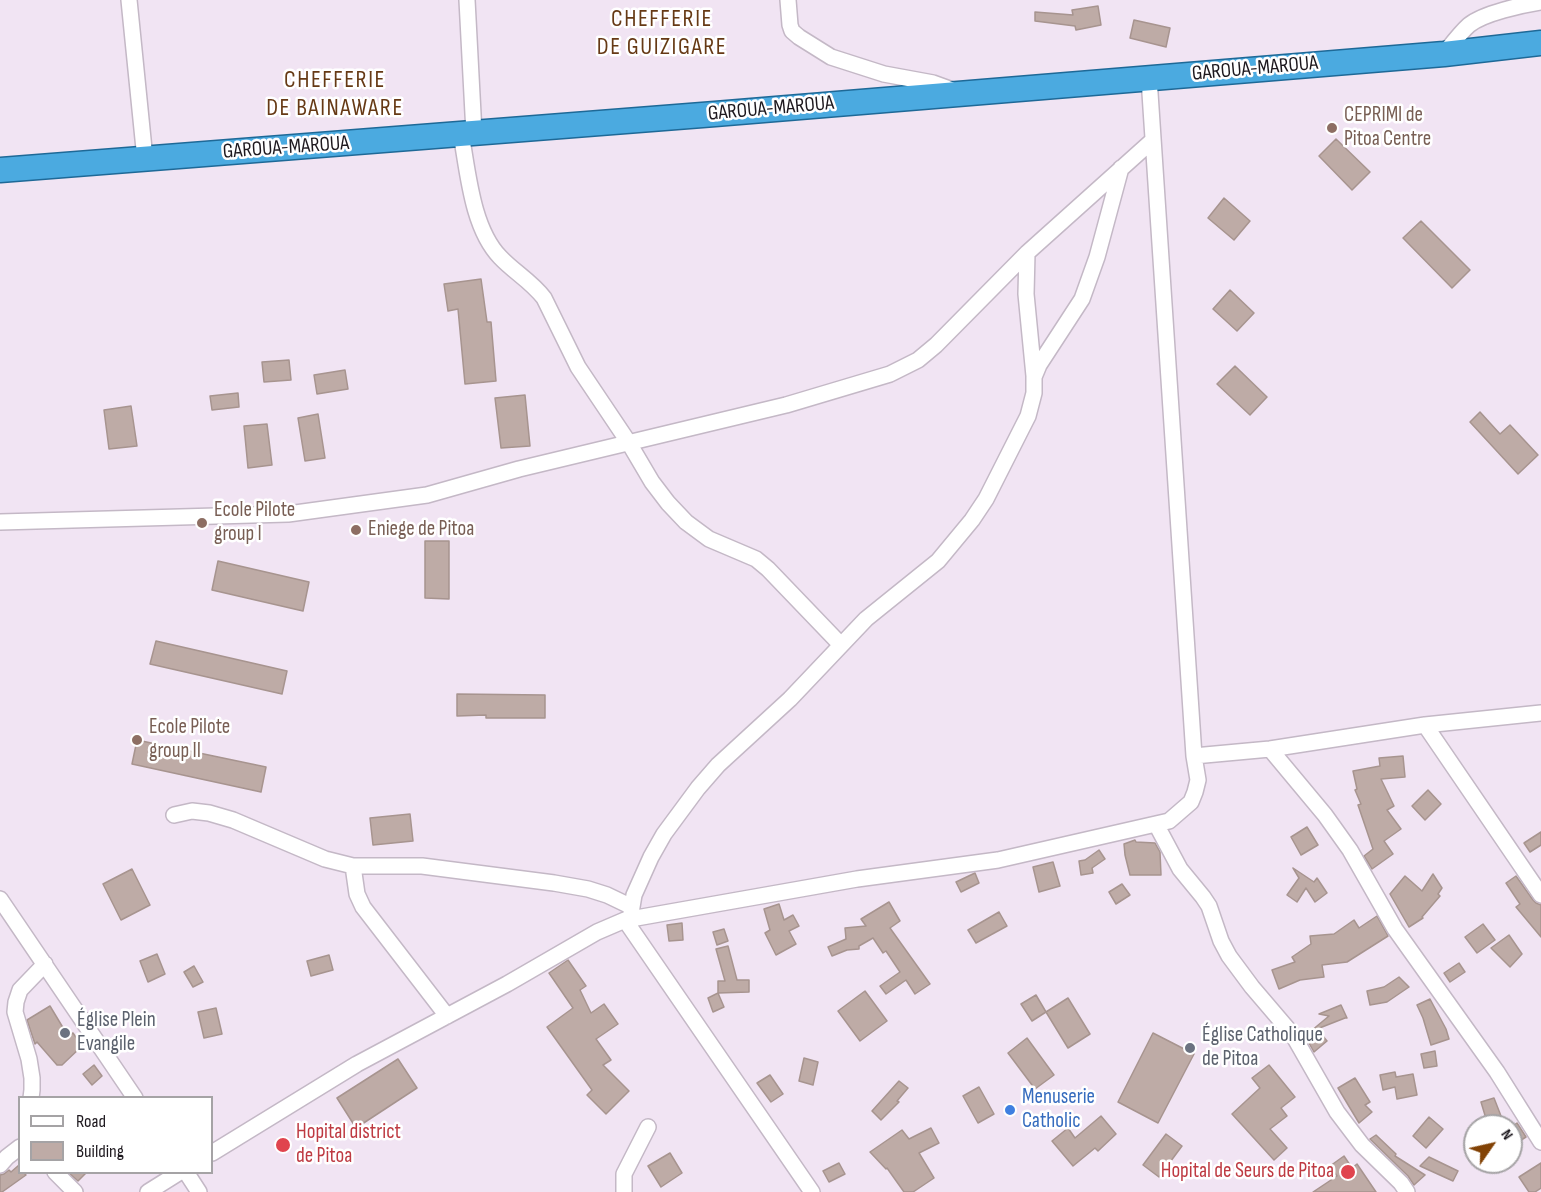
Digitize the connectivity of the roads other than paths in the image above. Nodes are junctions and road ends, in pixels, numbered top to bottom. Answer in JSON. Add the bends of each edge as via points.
{"nodes":[{"id":1,"x":129,"y":0,"type":"edge"},
{"id":2,"x":466,"y":0,"type":"edge"},
{"id":3,"x":788,"y":0,"type":"edge"},
{"id":4,"x":1541,"y":2,"type":"edge"},
{"id":5,"x":1541,"y":43,"type":"edge"},
{"id":6,"x":1444,"y":54,"type":"junction"},
{"id":7,"x":1149,"y":78,"type":"junction"},
{"id":8,"x":961,"y":93,"type":"junction"},
{"id":9,"x":468,"y":133,"type":"junction"},
{"id":10,"x":1153,"y":140,"type":"junction"},
{"id":11,"x":145,"y":159,"type":"junction"},
{"id":12,"x":1121,"y":168,"type":"junction"},
{"id":13,"x":0,"y":170,"type":"edge"},
{"id":14,"x":1027,"y":253,"type":"junction"},
{"id":15,"x":1034,"y":377,"type":"junction"},
{"id":16,"x":629,"y":442,"type":"junction"},
{"id":17,"x":0,"y":522,"type":"edge"},
{"id":18,"x":841,"y":645,"type":"junction"},
{"id":19,"x":1541,"y":713,"type":"edge"},
{"id":20,"x":1425,"y":725,"type":"junction"},
{"id":21,"x":1270,"y":749,"type":"junction"},
{"id":22,"x":1194,"y":756,"type":"junction"},
{"id":23,"x":174,"y":815,"type":"dead end"},
{"id":24,"x":1156,"y":824,"type":"junction"},
{"id":25,"x":353,"y":866,"type":"junction"},
{"id":26,"x":1541,"y":894,"type":"edge"},
{"id":27,"x":1,"y":902,"type":"edge"},
{"id":28,"x":629,"y":915,"type":"junction"},
{"id":29,"x":45,"y":964,"type":"junction"},
{"id":30,"x":447,"y":1016,"type":"junction"},
{"id":31,"x":31,"y":1096,"type":"edge"},
{"id":32,"x":134,"y":1096,"type":"edge"},
{"id":33,"x":648,"y":1127,"type":"dead end"},
{"id":34,"x":1541,"y":1142,"type":"edge"},
{"id":35,"x":18,"y":1148,"type":"edge"},
{"id":36,"x":213,"y":1152,"type":"edge"},
{"id":37,"x":0,"y":1165,"type":"edge"},
{"id":38,"x":56,"y":1174,"type":"edge"},
{"id":39,"x":178,"y":1174,"type":"edge"},
{"id":40,"x":187,"y":1174,"type":"edge"},
{"id":41,"x":1402,"y":1189,"type":"edge"},
{"id":42,"x":75,"y":1192,"type":"edge"},
{"id":43,"x":148,"y":1192,"type":"edge"},
{"id":44,"x":199,"y":1192,"type":"edge"},
{"id":45,"x":624,"y":1192,"type":"edge"},
{"id":46,"x":812,"y":1192,"type":"edge"}],
"edges":[{"from":1,"to":11,"type":"street"},
{"from":2,"to":9,"type":"street"},
{"from":3,"to":8,"type":"street","via":[[792,31],[831,57]]},
{"from":4,"to":6,"type":"street","via":[[1481,18],[1469,25]]},
{"from":5,"to":6,"type":"highway","name":"GAROUA-MAROUA"},
{"from":6,"to":7,"type":"highway","name":"GAROUA-MAROUA"},
{"from":7,"to":8,"type":"highway","name":"GAROUA-MAROUA"},
{"from":7,"to":10,"type":"street"},
{"from":8,"to":9,"type":"highway","name":"GAROUA-MAROUA"},
{"from":9,"to":11,"type":"highway","name":"GAROUA-MAROUA"},
{"from":9,"to":16,"type":"street","via":[[474,204],[489,243],[544,298],[578,367]]},
{"from":10,"to":12,"type":"street"},
{"from":10,"to":22,"type":"street"},
{"from":11,"to":13,"type":"highway","name":"GAROUA-MAROUA"},
{"from":12,"to":14,"type":"street"},
{"from":12,"to":15,"type":"street","via":[[1082,299]]},
{"from":14,"to":15,"type":"street","via":[[1026,294]]},
{"from":14,"to":16,"type":"street","via":[[936,345],[905,367],[786,405]]},
{"from":15,"to":18,"type":"street","via":[[1028,416],[972,520],[938,561],[881,606]]},
{"from":16,"to":17,"type":"street","via":[[427,495],[288,514]]},
{"from":16,"to":18,"type":"street","via":[[652,482],[686,522],[709,539],[768,569]]},
{"from":18,"to":28,"type":"street","via":[[698,788],[651,857]]},
{"from":19,"to":20,"type":"street"},
{"from":20,"to":21,"type":"street"},
{"from":20,"to":26,"type":"street"},
{"from":21,"to":22,"type":"street"},
{"from":21,"to":34,"type":"street","via":[[1350,850],[1395,929],[1497,1072]]},
{"from":22,"to":24,"type":"street","via":[[1198,780],[1191,802],[1169,821]]},
{"from":23,"to":25,"type":"street","via":[[209,813],[325,859]]},
{"from":24,"to":28,"type":"street","via":[[998,860]]},
{"from":24,"to":41,"type":"street","via":[[1180,869],[1209,906],[1229,956],[1293,1035],[1337,1112]]},
{"from":25,"to":28,"type":"street","via":[[422,866],[588,889],[607,895]]},
{"from":25,"to":30,"type":"street","via":[[363,906]]},
{"from":27,"to":29,"type":"street"},
{"from":28,"to":30,"type":"street"},
{"from":28,"to":46,"type":"street"},
{"from":29,"to":31,"type":"street","via":[[20,990],[16,1002],[15,1012],[29,1059]]},
{"from":29,"to":32,"type":"street"},
{"from":30,"to":36,"type":"street","via":[[357,1064]]},
{"from":33,"to":45,"type":"street","via":[[624,1174]]},
{"from":35,"to":37,"type":"street"},
{"from":38,"to":42,"type":"street"},
{"from":39,"to":43,"type":"street"},
{"from":40,"to":44,"type":"street"}]}
